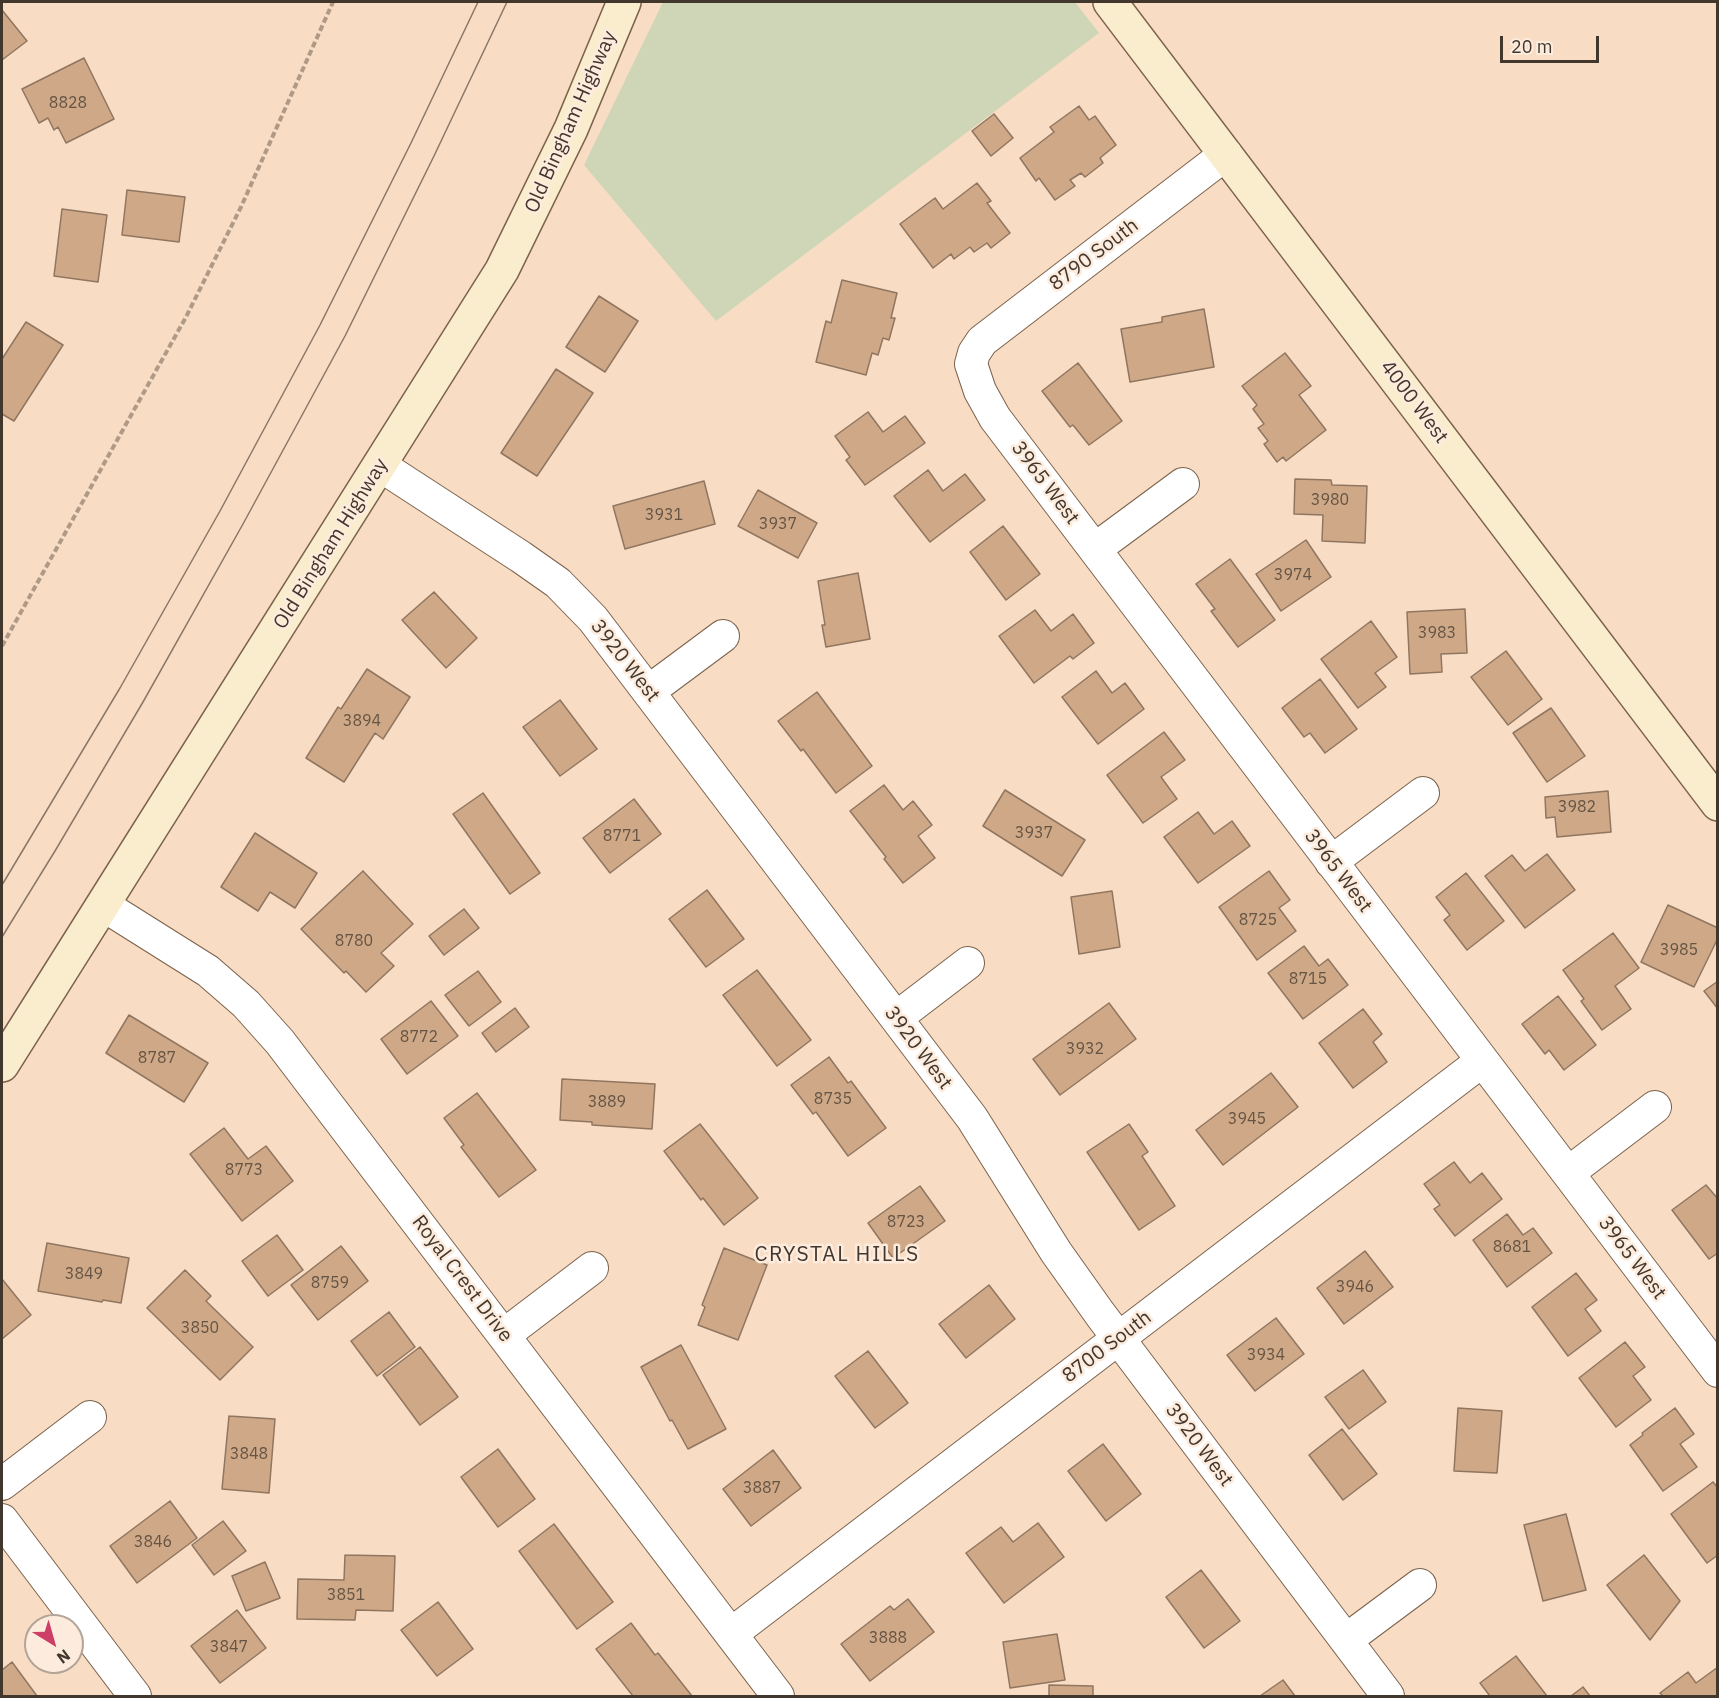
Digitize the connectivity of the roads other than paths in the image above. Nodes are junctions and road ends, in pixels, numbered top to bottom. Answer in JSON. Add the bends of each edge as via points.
{"nodes":[{"id":1,"x":624,"y":2,"type":"edge"},
{"id":2,"x":1110,"y":2,"type":"edge"},
{"id":3,"x":1226,"y":154,"type":"junction"},
{"id":4,"x":971,"y":364,"type":"joint"},
{"id":5,"x":381,"y":466,"type":"junction"},
{"id":6,"x":1183,"y":484,"type":"dead end"},
{"id":7,"x":1095,"y":549,"type":"junction"},
{"id":8,"x":723,"y":636,"type":"dead end"},
{"id":9,"x":648,"y":691,"type":"junction"},
{"id":10,"x":1423,"y":793,"type":"dead end"},
{"id":11,"x":1718,"y":804,"type":"edge"},
{"id":12,"x":1331,"y":862,"type":"junction"},
{"id":13,"x":103,"y":904,"type":"junction"},
{"id":14,"x":968,"y":963,"type":"dead end"},
{"id":15,"x":896,"y":1018,"type":"junction"},
{"id":16,"x":1482,"y":1061,"type":"junction"},
{"id":17,"x":2,"y":1065,"type":"edge"},
{"id":18,"x":1655,"y":1107,"type":"dead end"},
{"id":19,"x":1568,"y":1173,"type":"junction"},
{"id":20,"x":592,"y":1268,"type":"dead end"},
{"id":21,"x":504,"y":1335,"type":"junction"},
{"id":22,"x":1119,"y":1339,"type":"junction"},
{"id":23,"x":1718,"y":1371,"type":"edge"},
{"id":24,"x":90,"y":1417,"type":"dead end"},
{"id":25,"x":2,"y":1484,"type":"edge"},
{"id":26,"x":2,"y":1520,"type":"edge"},
{"id":27,"x":1420,"y":1586,"type":"dead end"},
{"id":28,"x":730,"y":1634,"type":"junction"},
{"id":29,"x":1346,"y":1640,"type":"junction"},
{"id":30,"x":135,"y":1696,"type":"edge"},
{"id":31,"x":778,"y":1696,"type":"edge"},
{"id":32,"x":1388,"y":1696,"type":"edge"}],
"edges":[{"from":1,"to":5,"type":"street","name":"Old Bingham Highway","via":[[571,129],[516,245]]},
{"from":2,"to":3,"type":"street","name":"4000 West"},
{"from":3,"to":4,"type":"street","name":"8790 South","via":[[982,341]]},
{"from":3,"to":11,"type":"street","name":"4000 West"},
{"from":4,"to":7,"type":"street","name":"3965 West","via":[[995,418]]},
{"from":5,"to":9,"type":"street","name":"3920 West","via":[[558,583],[593,619]]},
{"from":5,"to":13,"type":"street","name":"Old Bingham Highway"},
{"from":6,"to":7,"type":"street"},
{"from":7,"to":12,"type":"street","name":"3965 West"},
{"from":8,"to":9,"type":"street"},
{"from":9,"to":15,"type":"street","name":"3920 West"},
{"from":10,"to":12,"type":"street"},
{"from":12,"to":16,"type":"street","name":"3965 West"},
{"from":13,"to":17,"type":"street","name":"Old Bingham Highway"},
{"from":13,"to":21,"type":"street","name":"Royal Crest Drive","via":[[208,971],[246,1004],[280,1042]]},
{"from":14,"to":15,"type":"street"},
{"from":15,"to":22,"type":"street","name":"3920 West","via":[[972,1118],[1056,1252]]},
{"from":16,"to":19,"type":"street","name":"3965 West"},
{"from":16,"to":22,"type":"street","name":"8700 South"},
{"from":18,"to":19,"type":"street"},
{"from":19,"to":23,"type":"street","name":"3965 West"},
{"from":20,"to":21,"type":"street"},
{"from":21,"to":28,"type":"street","name":"Royal Crest Drive"},
{"from":22,"to":28,"type":"street","name":"8700 South"},
{"from":22,"to":29,"type":"street","name":"3920 West"},
{"from":24,"to":25,"type":"street"},
{"from":26,"to":30,"type":"street"},
{"from":27,"to":29,"type":"street"},
{"from":28,"to":31,"type":"street","name":"Royal Crest Drive"},
{"from":29,"to":32,"type":"street","name":"3920 West"}]}
